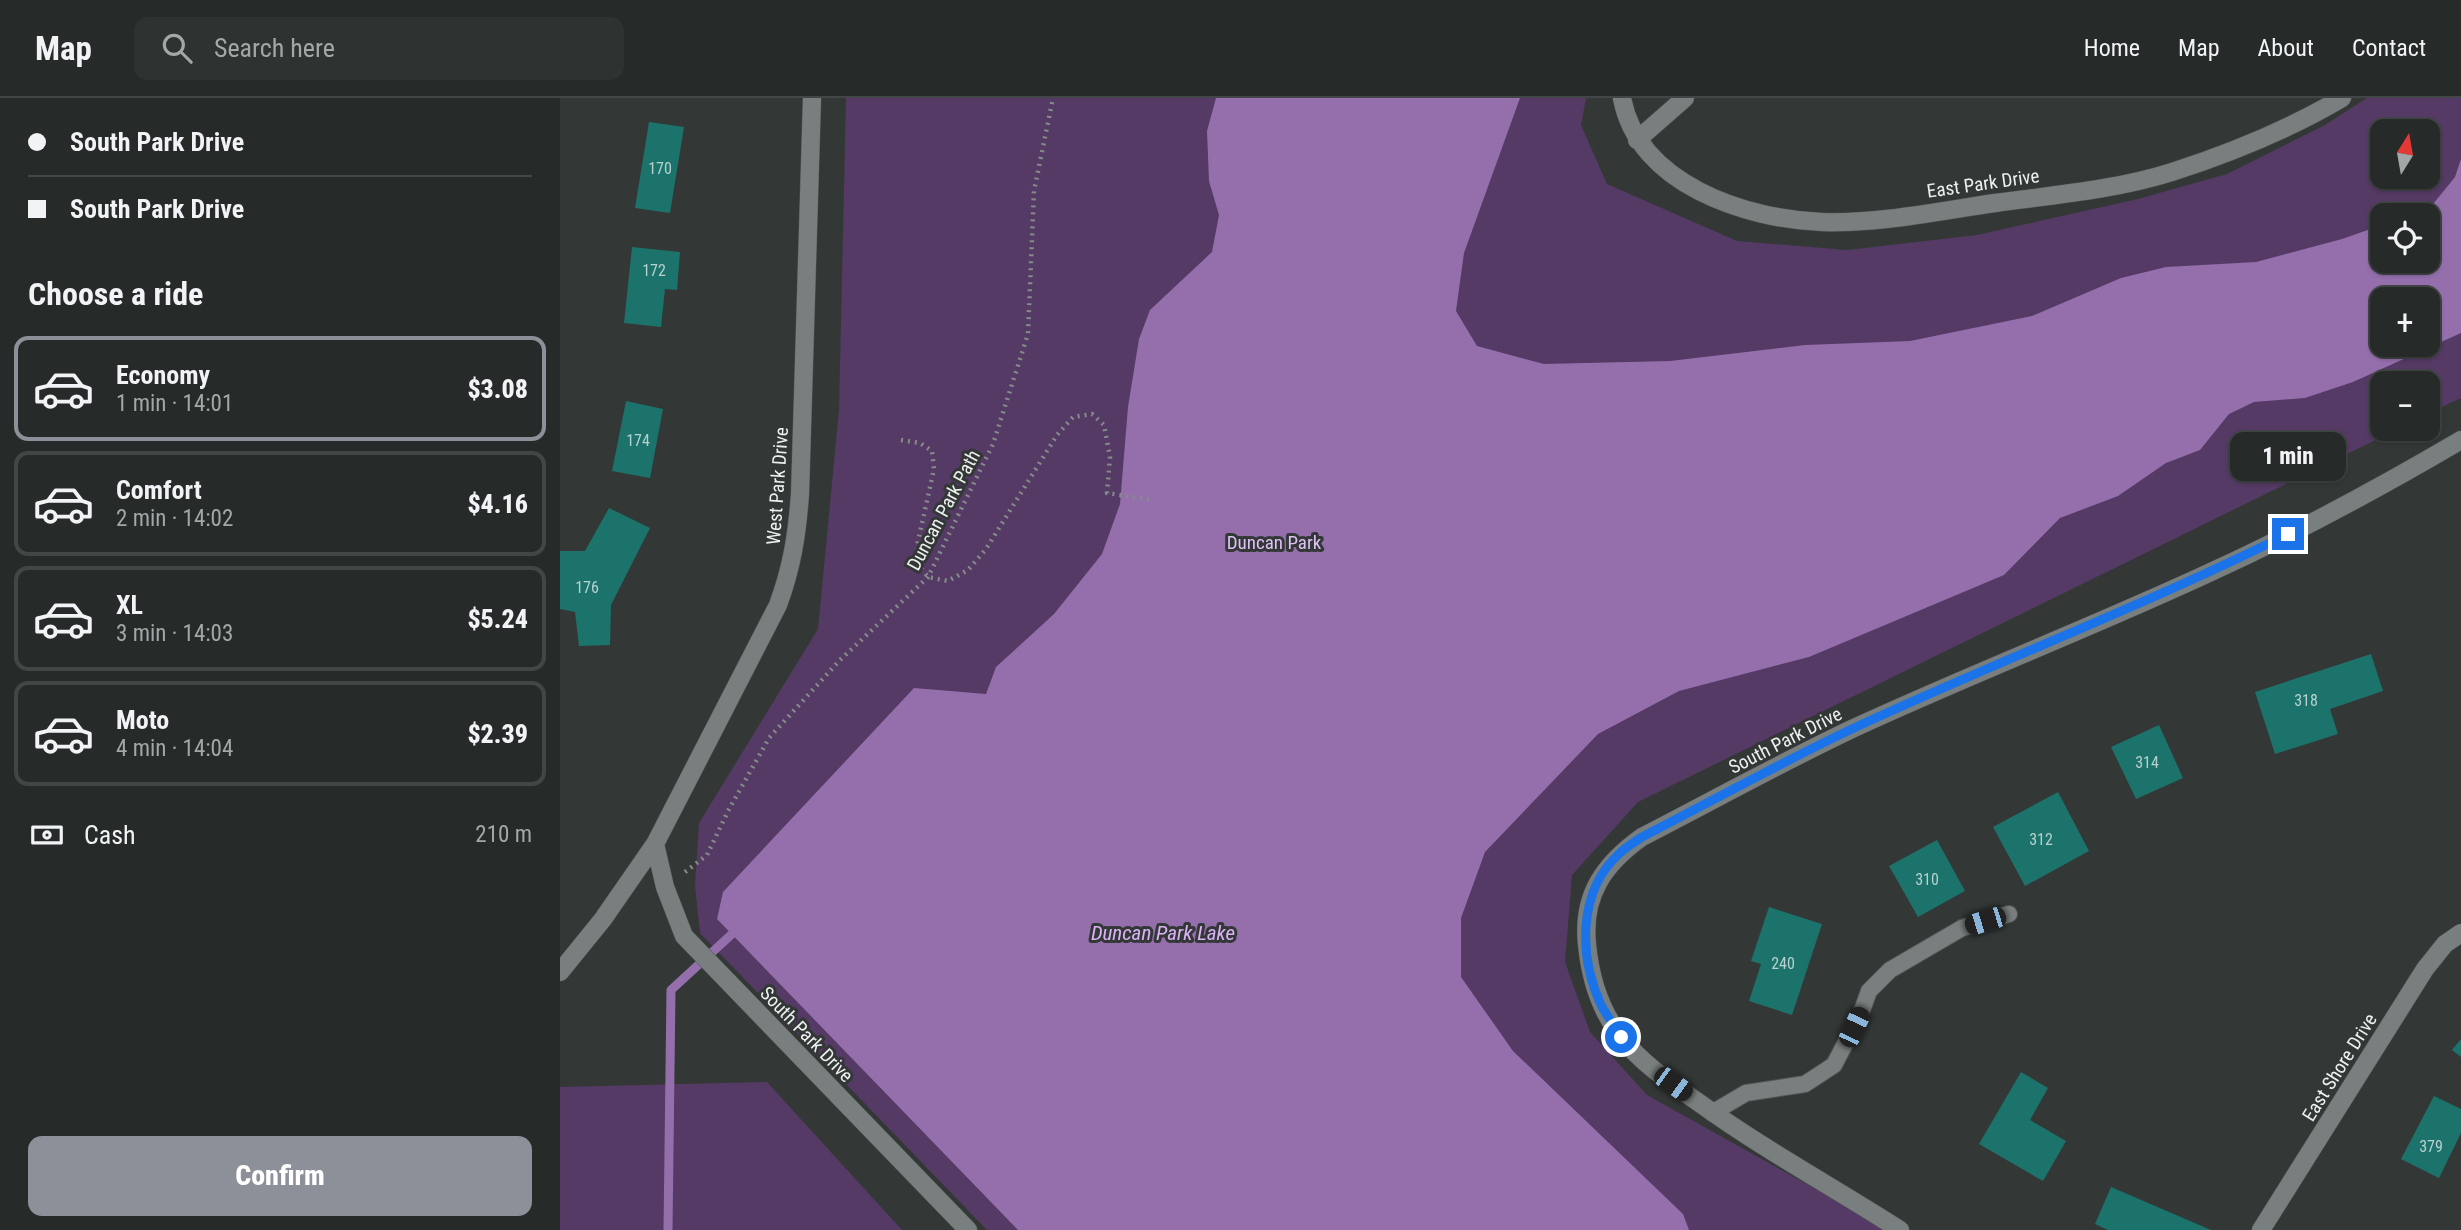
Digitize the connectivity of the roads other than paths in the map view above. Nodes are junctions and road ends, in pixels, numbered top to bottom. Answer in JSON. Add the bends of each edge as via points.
{"nodes":[{"id":1,"x":812,"y":98,"type":"edge"},
{"id":2,"x":1622,"y":98,"type":"edge"},
{"id":3,"x":1685,"y":98,"type":"edge"},
{"id":4,"x":2342,"y":98,"type":"edge"},
{"id":5,"x":1637,"y":140,"type":"junction"},
{"id":6,"x":2461,"y":440,"type":"edge"},
{"id":7,"x":655,"y":844,"type":"junction"},
{"id":8,"x":2009,"y":914,"type":"dead end"},
{"id":9,"x":2461,"y":933,"type":"edge"},
{"id":10,"x":560,"y":972,"type":"edge"},
{"id":11,"x":1712,"y":1113,"type":"junction"},
{"id":12,"x":968,"y":1230,"type":"edge"},
{"id":13,"x":1900,"y":1230,"type":"edge"},
{"id":14,"x":2261,"y":1230,"type":"edge"}],
"edges":[{"from":1,"to":7,"type":"street","name":"West Park Drive","via":[[797,540],[778,606]]},
{"from":2,"to":5,"type":"street"},
{"from":3,"to":5,"type":"street"},
{"from":4,"to":5,"type":"street","name":"East Park Drive","via":[[2243,148],[2169,173],[2094,190],[1866,220],[1780,218],[1738,207],[1669,172]]},
{"from":6,"to":11,"type":"street","name":"South Park Drive","via":[[2312,523],[2215,570],[1852,729],[1642,837],[1619,854],[1601,876],[1589,902],[1585,930],[1589,968],[1601,1005],[1621,1037],[1648,1065]]},
{"from":7,"to":10,"type":"street","name":"West Park Drive"},
{"from":7,"to":12,"type":"street","name":"South Park Drive","via":[[684,936]]},
{"from":8,"to":11,"type":"lane","via":[[1962,928],[1890,970],[1869,991],[1834,1065],[1805,1084],[1746,1093]]},
{"from":9,"to":14,"type":"street","name":"East Shore Drive","via":[[2445,944],[2425,970]]},
{"from":11,"to":13,"type":"street","name":"South Park Drive"}]}
